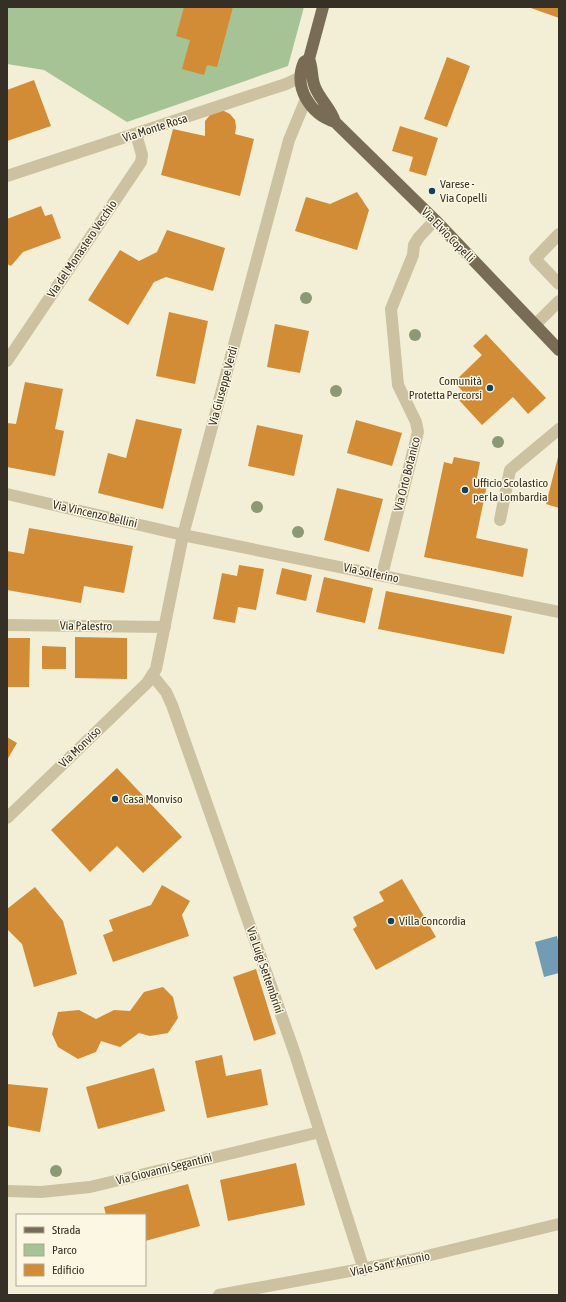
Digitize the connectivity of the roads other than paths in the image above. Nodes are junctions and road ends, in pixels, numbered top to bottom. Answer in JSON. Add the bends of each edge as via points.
{"nodes":[{"id":1,"x":323,"y":7,"type":"edge"},
{"id":2,"x":309,"y":59,"type":"junction"},
{"id":3,"x":301,"y":77,"type":"junction"},
{"id":4,"x":306,"y":99,"type":"junction"},
{"id":5,"x":335,"y":122,"type":"junction"},
{"id":6,"x":136,"y":134,"type":"junction"},
{"id":7,"x":7,"y":176,"type":"edge"},
{"id":8,"x":435,"y":220,"type":"junction"},
{"id":9,"x":559,"y":234,"type":"edge"},
{"id":10,"x":559,"y":284,"type":"edge"},
{"id":11,"x":559,"y":301,"type":"edge"},
{"id":12,"x":535,"y":325,"type":"junction"},
{"id":13,"x":559,"y":350,"type":"edge"},
{"id":14,"x":7,"y":361,"type":"edge"},
{"id":15,"x":559,"y":429,"type":"edge"},
{"id":16,"x":7,"y":494,"type":"edge"},
{"id":17,"x":500,"y":520,"type":"dead end"},
{"id":18,"x":182,"y":535,"type":"junction"},
{"id":19,"x":382,"y":575,"type":"junction"},
{"id":20,"x":559,"y":612,"type":"edge"},
{"id":21,"x":7,"y":625,"type":"edge"},
{"id":22,"x":165,"y":627,"type":"junction"},
{"id":23,"x":153,"y":676,"type":"junction"},
{"id":24,"x":7,"y":818,"type":"edge"},
{"id":25,"x":320,"y":1132,"type":"junction"},
{"id":26,"x":7,"y":1192,"type":"edge"},
{"id":27,"x":559,"y":1224,"type":"edge"},
{"id":28,"x":364,"y":1270,"type":"junction"},
{"id":29,"x":219,"y":1295,"type":"edge"}],
"edges":[{"from":1,"to":2,"type":"main road"},
{"from":2,"to":3,"type":"main road","via":[[304,62]]},
{"from":2,"to":5,"type":"main road","name":"Via Elvio Copelli","via":[[312,64],[314,86],[333,113]]},
{"from":3,"to":4,"type":"main road","name":"Via Elvio Copelli","via":[[301,87]]},
{"from":3,"to":6,"type":"street","name":"Via Monte Rosa"},
{"from":4,"to":5,"type":"main road","name":"Via Elvio Copelli","via":[[320,115]]},
{"from":4,"to":18,"type":"street","name":"Via Giuseppe Verdi","via":[[289,140]]},
{"from":5,"to":8,"type":"main road","name":"Via Elvio Copelli"},
{"from":6,"to":7,"type":"street","name":"Via Monte Rosa"},
{"from":6,"to":14,"type":"street","name":"Via del Monastero Vecchio","via":[[142,155],[141,162]]},
{"from":8,"to":12,"type":"main road","name":"Via Elvio Copelli"},
{"from":8,"to":19,"type":"street","name":"Via Orto Botanico","via":[[414,245],[413,255],[391,309],[398,385],[416,422],[418,432]]},
{"from":9,"to":10,"type":"street","via":[[535,259]]},
{"from":11,"to":12,"type":"street"},
{"from":12,"to":13,"type":"main road","name":"Via Elvio Copelli"},
{"from":15,"to":17,"type":"street","via":[[510,470]]},
{"from":16,"to":18,"type":"street","name":"Via Vincenzo Bellini"},
{"from":18,"to":19,"type":"street","name":"Via Solferino"},
{"from":18,"to":22,"type":"street","name":"Via Giuseppe Verdi"},
{"from":19,"to":20,"type":"street","name":"Via Solferino"},
{"from":21,"to":22,"type":"street","name":"Via Palestro"},
{"from":22,"to":23,"type":"street","name":"Via Giuseppe Verdi"},
{"from":23,"to":24,"type":"street","name":"Via Monviso"},
{"from":23,"to":25,"type":"street","name":"Via Luigi Settembrini","via":[[166,692],[172,705]]},
{"from":25,"to":26,"type":"street","name":"Via Giovanni Segantini","via":[[90,1187],[47,1192]]},
{"from":25,"to":28,"type":"street","name":"Via Luigi Settembrini"},
{"from":27,"to":28,"type":"street","name":"Viale Sant'Antonio"},
{"from":28,"to":29,"type":"street","name":"Viale Sant'Antonio"}]}
